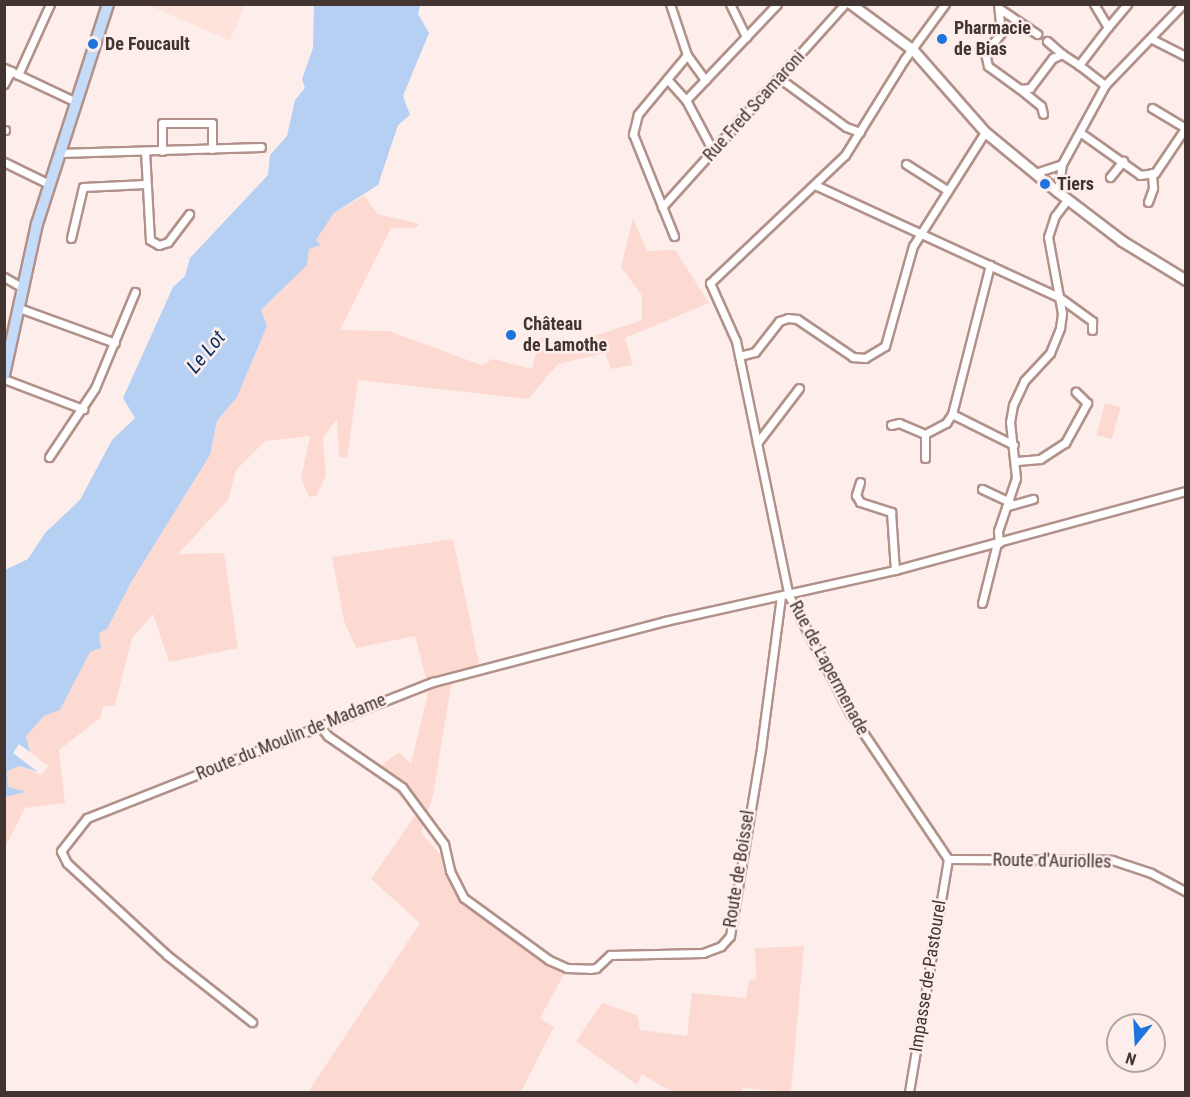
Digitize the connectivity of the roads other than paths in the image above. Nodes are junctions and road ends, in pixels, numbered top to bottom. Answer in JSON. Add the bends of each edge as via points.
{"nodes":[{"id":1,"x":50,"y":4,"type":"edge"},
{"id":2,"x":108,"y":4,"type":"edge"},
{"id":3,"x":670,"y":4,"type":"edge"},
{"id":4,"x":730,"y":4,"type":"edge"},
{"id":5,"x":777,"y":4,"type":"edge"},
{"id":6,"x":845,"y":4,"type":"edge"},
{"id":7,"x":851,"y":4,"type":"edge"},
{"id":8,"x":945,"y":4,"type":"edge"},
{"id":9,"x":1094,"y":4,"type":"edge"},
{"id":10,"x":1127,"y":4,"type":"edge"},
{"id":11,"x":1183,"y":4,"type":"edge"},
{"id":12,"x":999,"y":7,"type":"edge"},
{"id":13,"x":1108,"y":27,"type":"junction"},
{"id":14,"x":1037,"y":34,"type":"dead end"},
{"id":15,"x":746,"y":37,"type":"junction"},
{"id":16,"x":1152,"y":39,"type":"junction"},
{"id":17,"x":1047,"y":41,"type":"dead end"},
{"id":18,"x":914,"y":50,"type":"junction"},
{"id":19,"x":1062,"y":54,"type":"junction"},
{"id":20,"x":687,"y":55,"type":"junction"},
{"id":21,"x":1185,"y":56,"type":"edge"},
{"id":22,"x":1079,"y":64,"type":"junction"},
{"id":23,"x":11,"y":72,"type":"edge"},
{"id":24,"x":779,"y":78,"type":"junction"},
{"id":25,"x":667,"y":79,"type":"junction"},
{"id":26,"x":705,"y":80,"type":"junction"},
{"id":27,"x":4,"y":84,"type":"edge"},
{"id":28,"x":1104,"y":85,"type":"junction"},
{"id":29,"x":1020,"y":89,"type":"junction"},
{"id":30,"x":686,"y":100,"type":"junction"},
{"id":31,"x":76,"y":102,"type":"junction"},
{"id":32,"x":1152,"y":108,"type":"dead end"},
{"id":33,"x":1043,"y":114,"type":"dead end"},
{"id":34,"x":1185,"y":128,"type":"edge"},
{"id":35,"x":860,"y":132,"type":"junction"},
{"id":36,"x":985,"y":132,"type":"junction"},
{"id":37,"x":1081,"y":133,"type":"junction"},
{"id":38,"x":261,"y":147,"type":"dead end"},
{"id":39,"x":212,"y":148,"type":"junction"},
{"id":40,"x":162,"y":151,"type":"junction"},
{"id":41,"x":713,"y":151,"type":"junction"},
{"id":42,"x":145,"y":152,"type":"junction"},
{"id":43,"x":59,"y":153,"type":"junction"},
{"id":44,"x":1123,"y":161,"type":"junction"},
{"id":45,"x":4,"y":162,"type":"edge"},
{"id":46,"x":906,"y":164,"type":"dead end"},
{"id":47,"x":1062,"y":164,"type":"junction"},
{"id":48,"x":1035,"y":173,"type":"junction"},
{"id":49,"x":1152,"y":174,"type":"junction"},
{"id":50,"x":1110,"y":177,"type":"dead end"},
{"id":51,"x":49,"y":183,"type":"junction"},
{"id":52,"x":146,"y":184,"type":"junction"},
{"id":53,"x":815,"y":186,"type":"junction"},
{"id":54,"x":947,"y":190,"type":"junction"},
{"id":55,"x":1058,"y":192,"type":"junction"},
{"id":56,"x":1067,"y":200,"type":"junction"},
{"id":57,"x":1148,"y":202,"type":"dead end"},
{"id":58,"x":662,"y":207,"type":"junction"},
{"id":59,"x":189,"y":214,"type":"dead end"},
{"id":60,"x":920,"y":232,"type":"junction"},
{"id":61,"x":674,"y":236,"type":"dead end"},
{"id":62,"x":71,"y":238,"type":"dead end"},
{"id":63,"x":990,"y":265,"type":"junction"},
{"id":64,"x":4,"y":277,"type":"edge"},
{"id":65,"x":1185,"y":280,"type":"edge"},
{"id":66,"x":23,"y":288,"type":"junction"},
{"id":67,"x":135,"y":292,"type":"dead end"},
{"id":68,"x":1059,"y":297,"type":"junction"},
{"id":69,"x":19,"y":308,"type":"junction"},
{"id":70,"x":1092,"y":330,"type":"dead end"},
{"id":71,"x":115,"y":343,"type":"junction"},
{"id":72,"x":739,"y":356,"type":"junction"},
{"id":73,"x":4,"y":377,"type":"edge"},
{"id":74,"x":799,"y":388,"type":"dead end"},
{"id":75,"x":1076,"y":392,"type":"dead end"},
{"id":76,"x":83,"y":408,"type":"junction"},
{"id":77,"x":952,"y":414,"type":"junction"},
{"id":78,"x":891,"y":425,"type":"dead end"},
{"id":79,"x":925,"y":434,"type":"junction"},
{"id":80,"x":757,"y":443,"type":"junction"},
{"id":81,"x":1014,"y":445,"type":"junction"},
{"id":82,"x":49,"y":457,"type":"dead end"},
{"id":83,"x":925,"y":458,"type":"dead end"},
{"id":84,"x":1017,"y":462,"type":"junction"},
{"id":85,"x":860,"y":482,"type":"dead end"},
{"id":86,"x":982,"y":489,"type":"dead end"},
{"id":87,"x":1185,"y":491,"type":"edge"},
{"id":88,"x":1033,"y":499,"type":"dead end"},
{"id":89,"x":1009,"y":504,"type":"junction"},
{"id":90,"x":998,"y":543,"type":"junction"},
{"id":91,"x":895,"y":570,"type":"junction"},
{"id":92,"x":789,"y":596,"type":"junction"},
{"id":93,"x":781,"y":597,"type":"junction"},
{"id":94,"x":982,"y":603,"type":"dead end"},
{"id":95,"x":319,"y":725,"type":"junction"},
{"id":96,"x":948,"y":859,"type":"junction"},
{"id":97,"x":1185,"y":892,"type":"edge"},
{"id":98,"x":252,"y":1022,"type":"dead end"},
{"id":99,"x":909,"y":1092,"type":"edge"}],
"edges":[{"from":1,"to":23,"type":"street"},
{"from":2,"to":31,"type":"main road","via":[[103,30]]},
{"from":3,"to":20,"type":"street"},
{"from":4,"to":15,"type":"street"},
{"from":5,"to":15,"type":"street"},
{"from":6,"to":24,"type":"street","name":"Rue Fred Scamaroni"},
{"from":7,"to":18,"type":"street"},
{"from":8,"to":18,"type":"street"},
{"from":9,"to":13,"type":"street"},
{"from":10,"to":13,"type":"street"},
{"from":11,"to":16,"type":"street"},
{"from":12,"to":14,"type":"street"},
{"from":12,"to":29,"type":"street","via":[[1001,33],[985,53],[988,66]]},
{"from":13,"to":22,"type":"street"},
{"from":15,"to":26,"type":"street"},
{"from":16,"to":21,"type":"street"},
{"from":16,"to":28,"type":"street"},
{"from":17,"to":19,"type":"street"},
{"from":18,"to":35,"type":"street"},
{"from":18,"to":36,"type":"street"},
{"from":19,"to":22,"type":"street"},
{"from":19,"to":29,"type":"street","via":[[1053,58],[1030,88]]},
{"from":20,"to":25,"type":"street"},
{"from":20,"to":26,"type":"street"},
{"from":22,"to":28,"type":"street"},
{"from":23,"to":27,"type":"street"},
{"from":23,"to":31,"type":"street"},
{"from":24,"to":35,"type":"street","via":[[846,127]]},
{"from":24,"to":41,"type":"street","name":"Rue Fred Scamaroni"},
{"from":25,"to":30,"type":"street"},
{"from":25,"to":58,"type":"street","via":[[638,114],[633,134]]},
{"from":26,"to":30,"type":"street"},
{"from":28,"to":37,"type":"street"},
{"from":29,"to":33,"type":"street","via":[[1041,106]]},
{"from":30,"to":41,"type":"street"},
{"from":31,"to":43,"type":"main road"},
{"from":32,"to":34,"type":"street"},
{"from":34,"to":49,"type":"street"},
{"from":35,"to":53,"type":"street","via":[[845,156]]},
{"from":36,"to":48,"type":"street"},
{"from":36,"to":54,"type":"street"},
{"from":37,"to":44,"type":"street"},
{"from":37,"to":47,"type":"street"},
{"from":38,"to":39,"type":"street"},
{"from":39,"to":40,"type":"street"},
{"from":39,"to":40,"type":"street","via":[[212,123],[162,123]]},
{"from":40,"to":42,"type":"street"},
{"from":41,"to":58,"type":"street","name":"Rue Fred Scamaroni"},
{"from":42,"to":43,"type":"street"},
{"from":42,"to":52,"type":"street"},
{"from":43,"to":51,"type":"main road"},
{"from":44,"to":49,"type":"street","via":[[1140,174]]},
{"from":44,"to":50,"type":"street"},
{"from":45,"to":51,"type":"street"},
{"from":46,"to":54,"type":"street"},
{"from":47,"to":48,"type":"street"},
{"from":47,"to":55,"type":"street"},
{"from":48,"to":55,"type":"street"},
{"from":49,"to":57,"type":"street"},
{"from":51,"to":66,"type":"main road"},
{"from":52,"to":59,"type":"street","via":[[150,240],[168,242]]},
{"from":52,"to":62,"type":"street","via":[[84,187]]},
{"from":53,"to":60,"type":"street"},
{"from":53,"to":72,"type":"street","via":[[712,277],[711,292],[736,341]]},
{"from":54,"to":60,"type":"street"},
{"from":55,"to":56,"type":"street"},
{"from":56,"to":65,"type":"street","via":[[1122,241]]},
{"from":56,"to":68,"type":"street","via":[[1055,216],[1048,237]]},
{"from":58,"to":61,"type":"street"},
{"from":60,"to":63,"type":"street"},
{"from":60,"to":72,"type":"street","via":[[890,337],[875,354],[853,357],[797,319],[788,318],[779,321],[754,352]]},
{"from":63,"to":68,"type":"street"},
{"from":63,"to":77,"type":"street"},
{"from":64,"to":66,"type":"street"},
{"from":66,"to":69,"type":"main road"},
{"from":67,"to":71,"type":"street"},
{"from":68,"to":70,"type":"street","via":[[1092,321]]},
{"from":68,"to":81,"type":"street","via":[[1062,313],[1056,341],[1024,381],[1013,405]]},
{"from":69,"to":71,"type":"street"},
{"from":69,"to":73,"type":"main road"},
{"from":71,"to":76,"type":"street"},
{"from":72,"to":80,"type":"street"},
{"from":73,"to":76,"type":"street"},
{"from":74,"to":80,"type":"street"},
{"from":75,"to":84,"type":"street","via":[[1087,402],[1065,443],[1040,459]]},
{"from":76,"to":82,"type":"street"},
{"from":77,"to":79,"type":"street","via":[[938,430]]},
{"from":77,"to":81,"type":"street"},
{"from":78,"to":79,"type":"street","via":[[899,423]]},
{"from":79,"to":83,"type":"street"},
{"from":80,"to":92,"type":"street"},
{"from":81,"to":84,"type":"street"},
{"from":84,"to":89,"type":"street"},
{"from":85,"to":91,"type":"street","via":[[856,495],[860,502],[891,512]]},
{"from":86,"to":89,"type":"street"},
{"from":87,"to":90,"type":"street","name":"Rue de Lapermenade"},
{"from":88,"to":89,"type":"street"},
{"from":89,"to":90,"type":"street","via":[[998,531]]},
{"from":90,"to":91,"type":"street","name":"Rue de Lapermenade"},
{"from":90,"to":94,"type":"street"},
{"from":91,"to":92,"type":"street","name":"Rue de Lapermenade"},
{"from":92,"to":93,"type":"street","name":"Route du Moulin de Madame"},
{"from":92,"to":96,"type":"street","name":"Rue de Lapermenade","via":[[850,713]]},
{"from":93,"to":95,"type":"street","name":"Route du Moulin de Madame","via":[[665,621],[433,682]]},
{"from":93,"to":95,"type":"street","name":"Route de Boissel","via":[[730,936],[721,946],[703,953],[610,955],[590,969],[567,968],[549,960],[464,898],[450,871],[444,844],[402,787],[328,736]]},
{"from":95,"to":98,"type":"street","name":"Route du Moulin de Madame","via":[[87,818],[61,851],[67,863],[167,955]]},
{"from":96,"to":97,"type":"street","name":"Route d'Auriolles","via":[[1112,860],[1152,873]]},
{"from":96,"to":99,"type":"street","name":"Impasse de Pastourel"}]}
